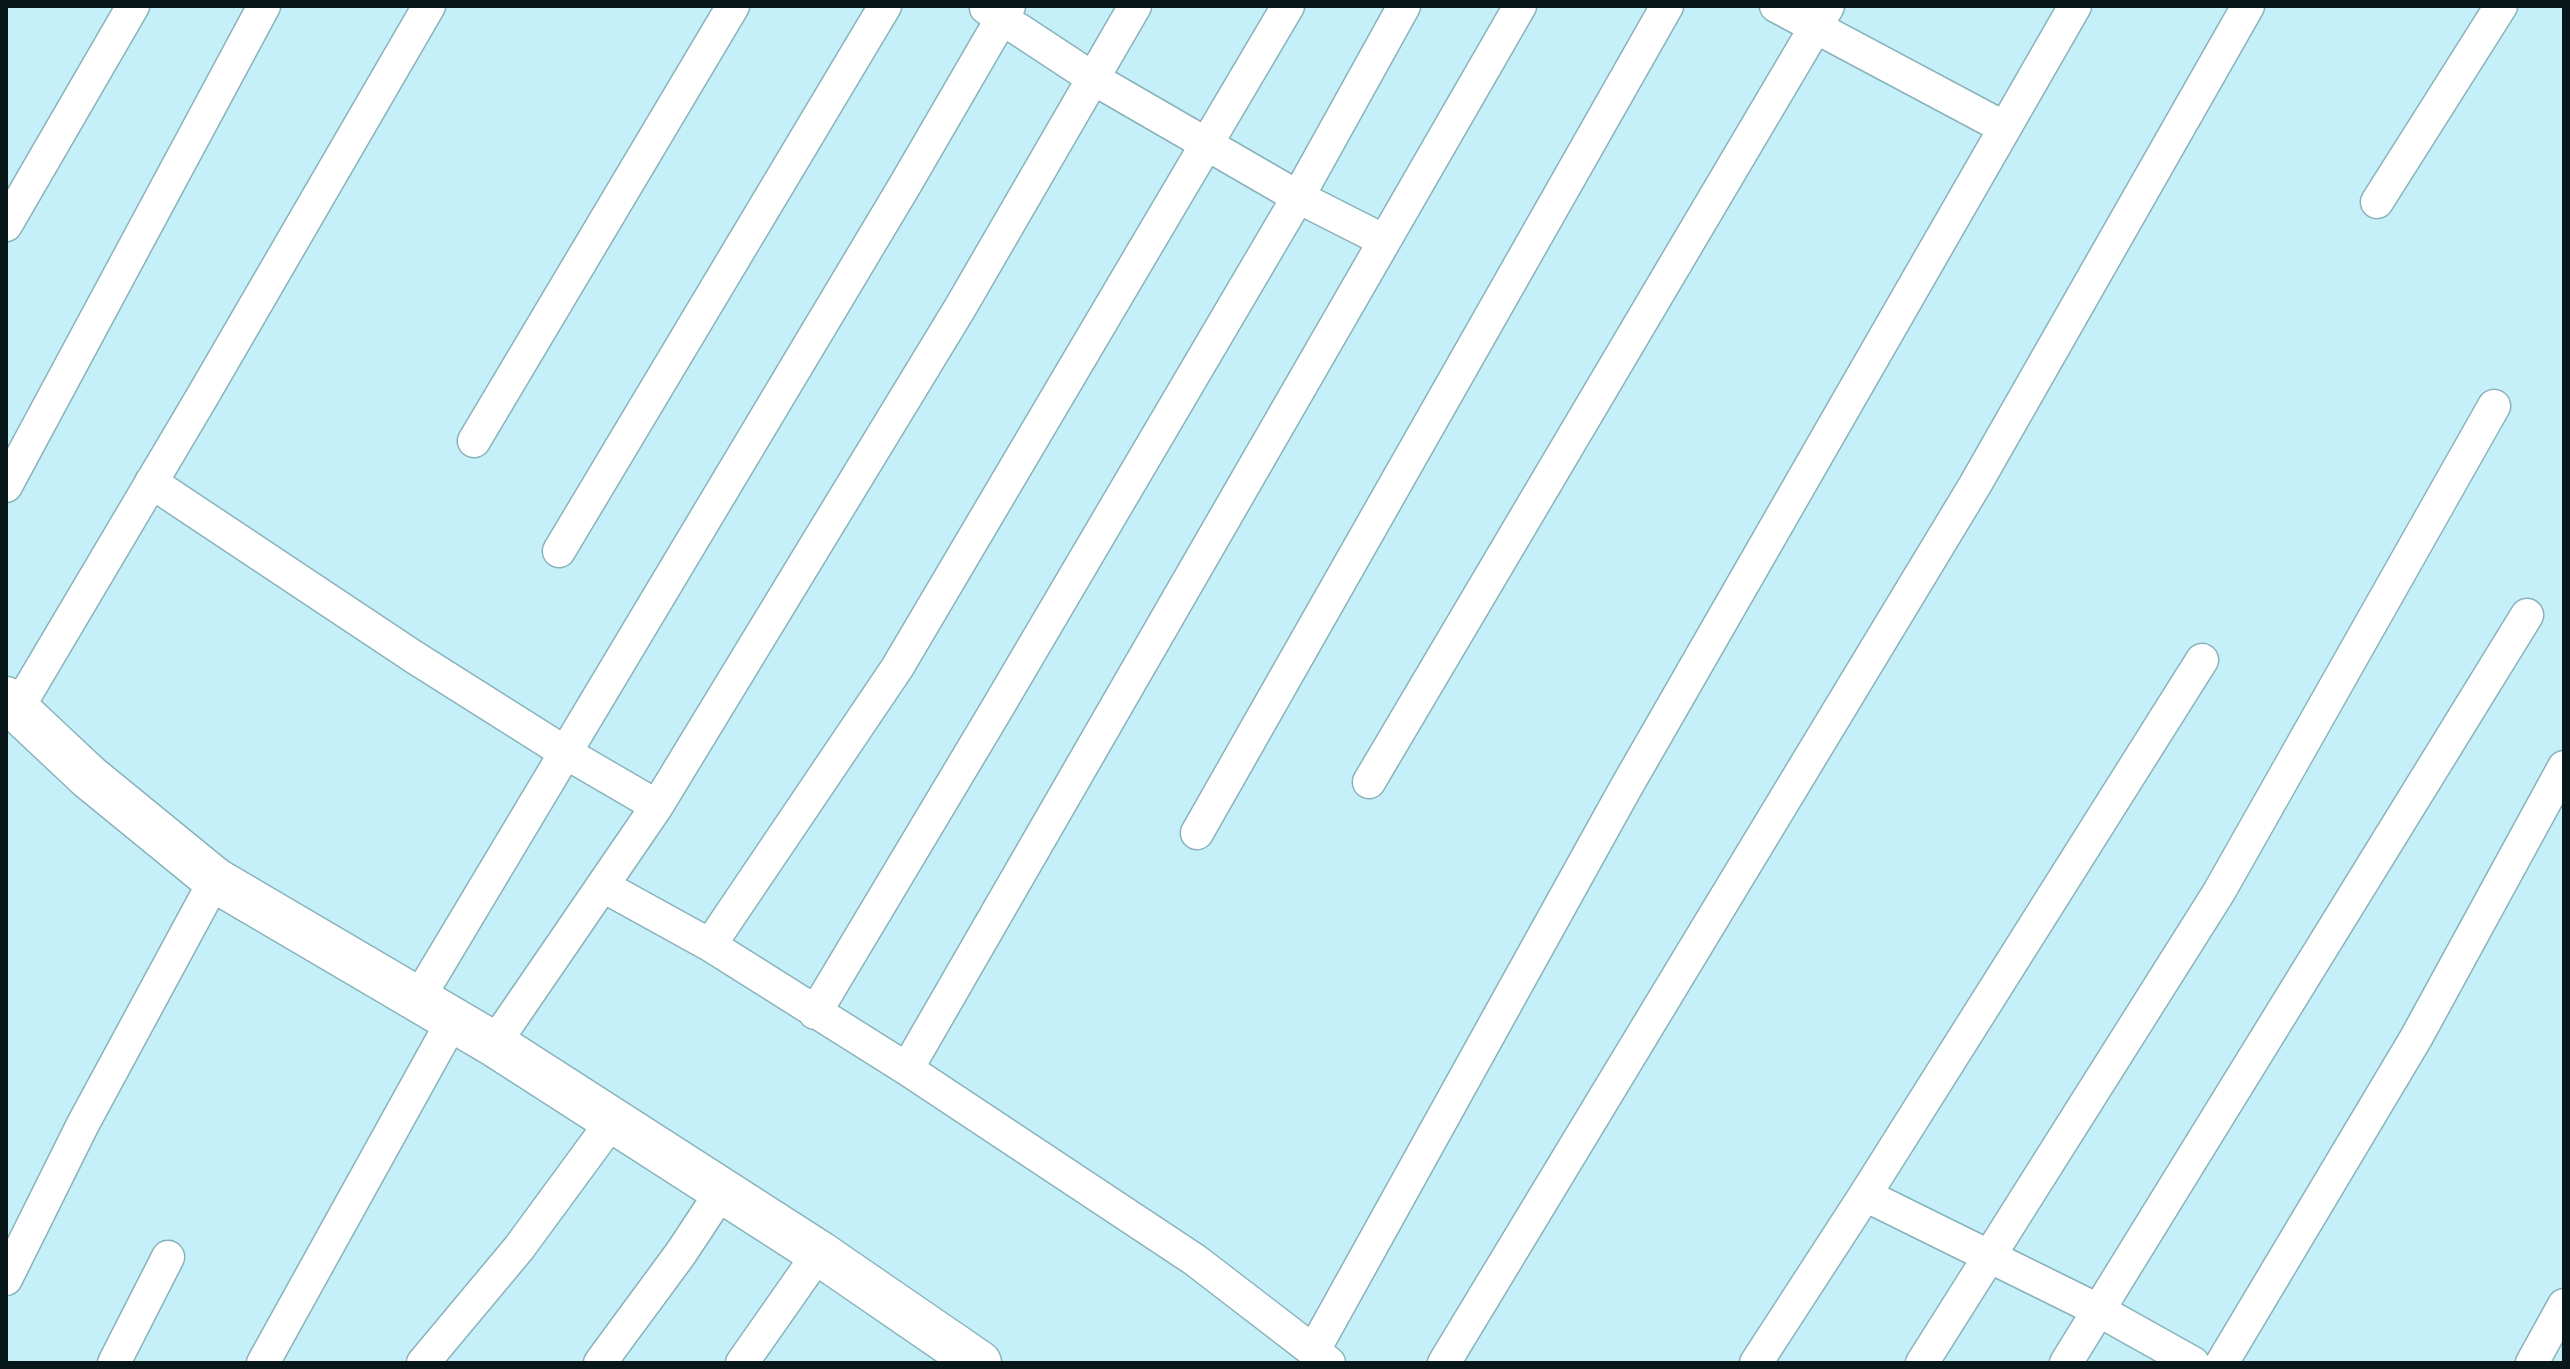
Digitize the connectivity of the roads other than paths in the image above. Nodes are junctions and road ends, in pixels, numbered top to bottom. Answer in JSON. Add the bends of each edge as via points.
{"nodes":[{"id":1,"x":133,"y":6,"type":"edge"},
{"id":2,"x":264,"y":6,"type":"edge"},
{"id":3,"x":429,"y":6,"type":"edge"},
{"id":4,"x":733,"y":6,"type":"edge"},
{"id":5,"x":885,"y":6,"type":"edge"},
{"id":6,"x":1135,"y":6,"type":"edge"},
{"id":7,"x":1288,"y":6,"type":"edge"},
{"id":8,"x":1404,"y":6,"type":"edge"},
{"id":9,"x":1520,"y":6,"type":"edge"},
{"id":10,"x":1667,"y":6,"type":"edge"},
{"id":11,"x":1776,"y":6,"type":"edge"},
{"id":12,"x":2075,"y":6,"type":"edge"},
{"id":13,"x":2248,"y":6,"type":"edge"},
{"id":14,"x":2501,"y":6,"type":"edge"},
{"id":15,"x":998,"y":10,"type":"edge"},
{"id":16,"x":1822,"y":17,"type":"edge"},
{"id":17,"x":1094,"y":79,"type":"junction"},
{"id":18,"x":2005,"y":128,"type":"junction"},
{"id":19,"x":1206,"y":143,"type":"junction"},
{"id":20,"x":1298,"y":197,"type":"junction"},
{"id":21,"x":2377,"y":202,"type":"dead end"},
{"id":22,"x":6,"y":225,"type":"edge"},
{"id":23,"x":1383,"y":240,"type":"junction"},
{"id":24,"x":2494,"y":406,"type":"dead end"},
{"id":25,"x":474,"y":441,"type":"dead end"},
{"id":26,"x":151,"y":482,"type":"junction"},
{"id":27,"x":6,"y":486,"type":"edge"},
{"id":28,"x":559,"y":551,"type":"dead end"},
{"id":29,"x":2527,"y":615,"type":"dead end"},
{"id":30,"x":2202,"y":660,"type":"dead end"},
{"id":31,"x":11,"y":705,"type":"edge"},
{"id":32,"x":566,"y":753,"type":"junction"},
{"id":33,"x":2564,"y":767,"type":"edge"},
{"id":34,"x":1369,"y":782,"type":"dead end"},
{"id":35,"x":657,"y":806,"type":"junction"},
{"id":36,"x":1197,"y":833,"type":"dead end"},
{"id":37,"x":215,"y":880,"type":"junction"},
{"id":38,"x":603,"y":886,"type":"junction"},
{"id":39,"x":710,"y":945,"type":"junction"},
{"id":40,"x":435,"y":1009,"type":"junction"},
{"id":41,"x":815,"y":1013,"type":"junction"},
{"id":42,"x":494,"y":1044,"type":"junction"},
{"id":43,"x":907,"y":1069,"type":"junction"},
{"id":44,"x":613,"y":1120,"type":"junction"},
{"id":45,"x":722,"y":1191,"type":"junction"},
{"id":46,"x":1865,"y":1195,"type":"junction"},
{"id":47,"x":819,"y":1253,"type":"junction"},
{"id":48,"x":168,"y":1257,"type":"dead end"},
{"id":49,"x":1988,"y":1257,"type":"junction"},
{"id":50,"x":6,"y":1279,"type":"edge"},
{"id":51,"x":2564,"y":1305,"type":"edge"},
{"id":52,"x":2100,"y":1311,"type":"junction"},
{"id":53,"x":1321,"y":1356,"type":"edge"},
{"id":54,"x":114,"y":1363,"type":"edge"},
{"id":55,"x":263,"y":1363,"type":"edge"},
{"id":56,"x":423,"y":1363,"type":"edge"},
{"id":57,"x":600,"y":1363,"type":"edge"},
{"id":58,"x":742,"y":1363,"type":"edge"},
{"id":59,"x":979,"y":1363,"type":"edge"},
{"id":60,"x":1444,"y":1363,"type":"edge"},
{"id":61,"x":1756,"y":1363,"type":"edge"},
{"id":62,"x":1922,"y":1363,"type":"edge"},
{"id":63,"x":2066,"y":1363,"type":"edge"},
{"id":64,"x":2193,"y":1363,"type":"edge"},
{"id":65,"x":2222,"y":1363,"type":"edge"},
{"id":66,"x":2532,"y":1363,"type":"edge"}],
"edges":[{"from":1,"to":22,"type":"street"},
{"from":2,"to":27,"type":"street"},
{"from":3,"to":26,"type":"street"},
{"from":4,"to":25,"type":"street"},
{"from":5,"to":28,"type":"street"},
{"from":6,"to":17,"type":"street"},
{"from":7,"to":19,"type":"street"},
{"from":8,"to":20,"type":"street"},
{"from":9,"to":23,"type":"street"},
{"from":10,"to":36,"type":"street"},
{"from":11,"to":16,"type":"street"},
{"from":12,"to":18,"type":"street"},
{"from":13,"to":60,"type":"street","via":[[1975,485]]},
{"from":14,"to":21,"type":"street"},
{"from":15,"to":17,"type":"street"},
{"from":15,"to":32,"type":"street"},
{"from":16,"to":18,"type":"street"},
{"from":16,"to":34,"type":"street"},
{"from":17,"to":19,"type":"street"},
{"from":17,"to":35,"type":"street"},
{"from":18,"to":53,"type":"street","via":[[1624,791]]},
{"from":19,"to":20,"type":"street"},
{"from":19,"to":39,"type":"street","via":[[897,668]]},
{"from":20,"to":23,"type":"street"},
{"from":20,"to":41,"type":"street"},
{"from":23,"to":43,"type":"street"},
{"from":24,"to":49,"type":"street","via":[[2219,892]]},
{"from":26,"to":31,"type":"street"},
{"from":26,"to":32,"type":"street"},
{"from":29,"to":52,"type":"street"},
{"from":30,"to":46,"type":"street"},
{"from":31,"to":37,"type":"street"},
{"from":32,"to":35,"type":"street"},
{"from":32,"to":40,"type":"street"},
{"from":33,"to":65,"type":"street","via":[[2416,1038]]},
{"from":35,"to":38,"type":"street"},
{"from":37,"to":40,"type":"street"},
{"from":37,"to":50,"type":"street"},
{"from":38,"to":39,"type":"street"},
{"from":38,"to":42,"type":"street"},
{"from":39,"to":41,"type":"street"},
{"from":40,"to":42,"type":"street"},
{"from":40,"to":55,"type":"street"},
{"from":41,"to":43,"type":"street"},
{"from":42,"to":44,"type":"street"},
{"from":43,"to":53,"type":"street","via":[[1195,1260]]},
{"from":44,"to":45,"type":"street"},
{"from":44,"to":56,"type":"street","via":[[519,1248]]},
{"from":45,"to":47,"type":"street"},
{"from":45,"to":57,"type":"street"},
{"from":46,"to":49,"type":"street"},
{"from":46,"to":61,"type":"street"},
{"from":47,"to":58,"type":"street"},
{"from":47,"to":59,"type":"street"},
{"from":48,"to":54,"type":"street"},
{"from":49,"to":52,"type":"street"},
{"from":49,"to":62,"type":"street"},
{"from":51,"to":66,"type":"street"},
{"from":52,"to":63,"type":"street"},
{"from":52,"to":64,"type":"street"}]}
